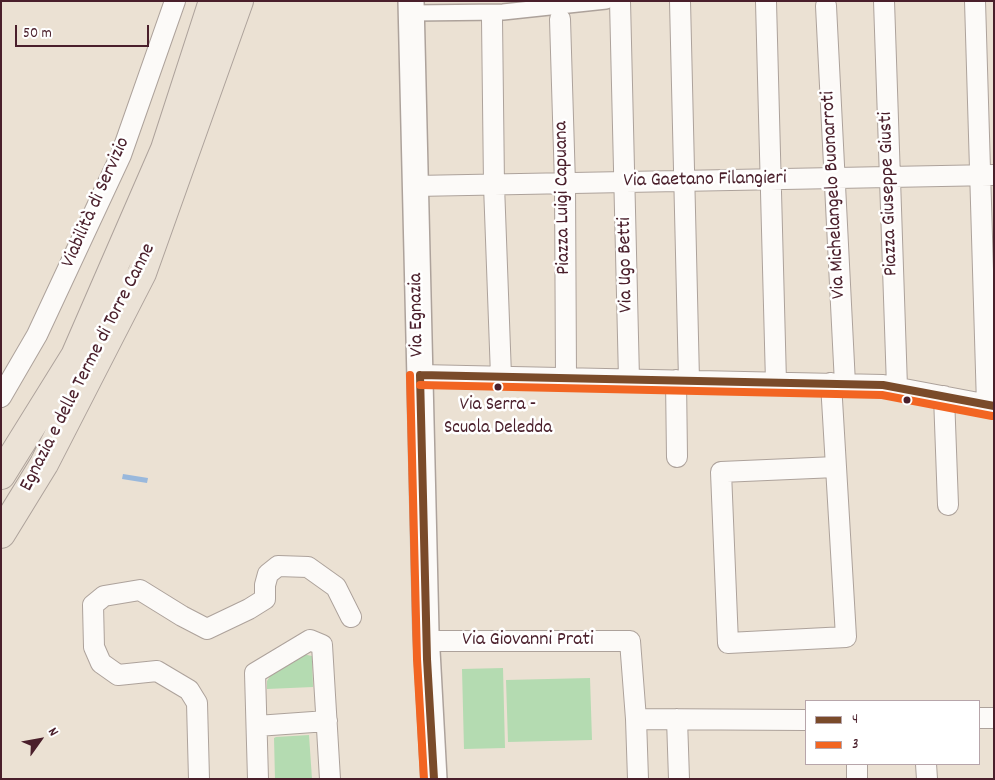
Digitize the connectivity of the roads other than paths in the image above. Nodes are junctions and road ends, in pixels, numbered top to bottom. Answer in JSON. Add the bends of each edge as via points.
{"nodes":[{"id":1,"x":175,"y":1,"type":"edge"},
{"id":2,"x":213,"y":1,"type":"edge"},
{"id":3,"x":239,"y":1,"type":"edge"},
{"id":4,"x":606,"y":1,"type":"edge"},
{"id":5,"x":620,"y":1,"type":"edge"},
{"id":6,"x":680,"y":1,"type":"edge"},
{"id":7,"x":884,"y":1,"type":"edge"},
{"id":8,"x":975,"y":1,"type":"edge"},
{"id":9,"x":766,"y":2,"type":"edge"},
{"id":10,"x":826,"y":6,"type":"dead end"},
{"id":11,"x":411,"y":7,"type":"edge"},
{"id":12,"x":492,"y":19,"type":"dead end"},
{"id":13,"x":560,"y":19,"type":"dead end"},
{"id":14,"x":987,"y":175,"type":"edge"},
{"id":15,"x":889,"y":177,"type":"junction"},
{"id":16,"x":835,"y":179,"type":"junction"},
{"id":17,"x":771,"y":180,"type":"junction"},
{"id":18,"x":685,"y":181,"type":"junction"},
{"id":19,"x":625,"y":183,"type":"junction"},
{"id":20,"x":564,"y":184,"type":"junction"},
{"id":21,"x":494,"y":185,"type":"junction"},
{"id":22,"x":416,"y":186,"type":"junction"},
{"id":23,"x":420,"y":374,"type":"junction"},
{"id":24,"x":501,"y":376,"type":"junction"},
{"id":25,"x":566,"y":378,"type":"junction"},
{"id":26,"x":629,"y":379,"type":"junction"},
{"id":27,"x":682,"y":380,"type":"junction"},
{"id":28,"x":776,"y":382,"type":"junction"},
{"id":29,"x":838,"y":384,"type":"junction"},
{"id":30,"x":897,"y":387,"type":"junction"},
{"id":31,"x":1,"y":396,"type":"edge"},
{"id":32,"x":944,"y":396,"type":"junction"},
{"id":33,"x":990,"y":405,"type":"edge"},
{"id":34,"x":677,"y":457,"type":"dead end"},
{"id":35,"x":836,"y":467,"type":"junction"},
{"id":36,"x":1,"y":475,"type":"edge"},
{"id":37,"x":948,"y":505,"type":"dead end"},
{"id":38,"x":1,"y":534,"type":"edge"},
{"id":39,"x":351,"y":618,"type":"dead end"},
{"id":40,"x":426,"y":641,"type":"junction"},
{"id":41,"x":980,"y":718,"type":"edge"},
{"id":42,"x":994,"y":718,"type":"edge"},
{"id":43,"x":636,"y":719,"type":"junction"},
{"id":44,"x":677,"y":719,"type":"junction"},
{"id":45,"x":326,"y":720,"type":"junction"},
{"id":46,"x":805,"y":720,"type":"edge"},
{"id":47,"x":257,"y":726,"type":"junction"},
{"id":48,"x":857,"y":765,"type":"edge"},
{"id":49,"x":926,"y":765,"type":"edge"},
{"id":50,"x":199,"y":779,"type":"edge"},
{"id":51,"x":258,"y":779,"type":"edge"},
{"id":52,"x":330,"y":779,"type":"edge"},
{"id":53,"x":434,"y":779,"type":"edge"},
{"id":54,"x":638,"y":779,"type":"edge"},
{"id":55,"x":679,"y":779,"type":"edge"},
{"id":56,"x":857,"y":779,"type":"edge"},
{"id":57,"x":927,"y":779,"type":"edge"}],
"edges":[{"from":1,"to":31,"type":"street","name":"Viabilità di Servizio","via":[[121,155],[37,336]]},
{"from":2,"to":36,"type":"highway","name":"Egnazia e delle Terme di Torre Canne","via":[[165,149],[75,356]]},
{"from":3,"to":38,"type":"highway","name":"Egnazia e delle Terme di Torre Canne","via":[[142,273],[44,464]]},
{"from":4,"to":11,"type":"street","via":[[503,12]]},
{"from":5,"to":19,"type":"street","name":"Via Ugo Betti"},
{"from":6,"to":18,"type":"street"},
{"from":7,"to":15,"type":"street","name":"Piazza Giuseppe Giusti"},
{"from":8,"to":14,"type":"street"},
{"from":9,"to":17,"type":"street"},
{"from":10,"to":16,"type":"street","name":"Via Michelangelo Buonarroti"},
{"from":11,"to":22,"type":"street","name":"Via Egnazia"},
{"from":12,"to":21,"type":"street"},
{"from":13,"to":20,"type":"street","name":"Piazza Luigi Capuana"},
{"from":14,"to":15,"type":"street","name":"Via Gaetano Filangieri"},
{"from":14,"to":33,"type":"street"},
{"from":15,"to":16,"type":"street","name":"Via Gaetano Filangieri"},
{"from":15,"to":30,"type":"street","name":"Piazza Giuseppe Giusti"},
{"from":16,"to":17,"type":"street","name":"Via Gaetano Filangieri"},
{"from":16,"to":29,"type":"street","name":"Via Michelangelo Buonarroti"},
{"from":17,"to":18,"type":"street","name":"Via Gaetano Filangieri"},
{"from":17,"to":28,"type":"street"},
{"from":18,"to":19,"type":"street","name":"Via Gaetano Filangieri"},
{"from":18,"to":27,"type":"street"},
{"from":19,"to":20,"type":"street","name":"Via Gaetano Filangieri"},
{"from":19,"to":26,"type":"street","name":"Via Ugo Betti"},
{"from":20,"to":21,"type":"street","name":"Via Gaetano Filangieri"},
{"from":20,"to":25,"type":"street","name":"Piazza Luigi Capuana"},
{"from":21,"to":22,"type":"street","name":"Via Gaetano Filangieri"},
{"from":21,"to":24,"type":"street"},
{"from":22,"to":23,"type":"street","name":"Via Egnazia"},
{"from":23,"to":24,"type":"street"},
{"from":23,"to":40,"type":"street","name":"Via Egnazia"},
{"from":24,"to":25,"type":"street"},
{"from":25,"to":26,"type":"street"},
{"from":26,"to":27,"type":"street"},
{"from":27,"to":28,"type":"street"},
{"from":27,"to":34,"type":"street"},
{"from":28,"to":29,"type":"street"},
{"from":29,"to":30,"type":"street"},
{"from":29,"to":35,"type":"street","name":"Via Michelangelo Buonarroti"},
{"from":30,"to":32,"type":"street"},
{"from":32,"to":33,"type":"street"},
{"from":32,"to":37,"type":"street"},
{"from":35,"to":35,"type":"street","name":"Via Michelangelo Buonarroti","via":[[721,472],[728,643],[846,637]]},
{"from":39,"to":50,"type":"street","via":[[336,587],[308,567],[278,566],[268,574],[265,599],[207,629],[140,590],[104,596],[94,605],[94,646],[101,663],[118,675],[157,671],[189,690],[198,703]]},
{"from":40,"to":43,"type":"street","name":"Via Giovanni Prati","via":[[630,641]]},
{"from":40,"to":53,"type":"street","name":"Via Egnazia"},
{"from":41,"to":42,"type":"street"},
{"from":43,"to":44,"type":"street"},
{"from":43,"to":54,"type":"street"},
{"from":44,"to":46,"type":"street"},
{"from":44,"to":55,"type":"street"},
{"from":45,"to":47,"type":"street"},
{"from":45,"to":47,"type":"street","via":[[322,645],[310,640],[255,673]]},
{"from":45,"to":52,"type":"street"},
{"from":47,"to":51,"type":"street"},
{"from":48,"to":56,"type":"street"},
{"from":49,"to":57,"type":"street"}]}
